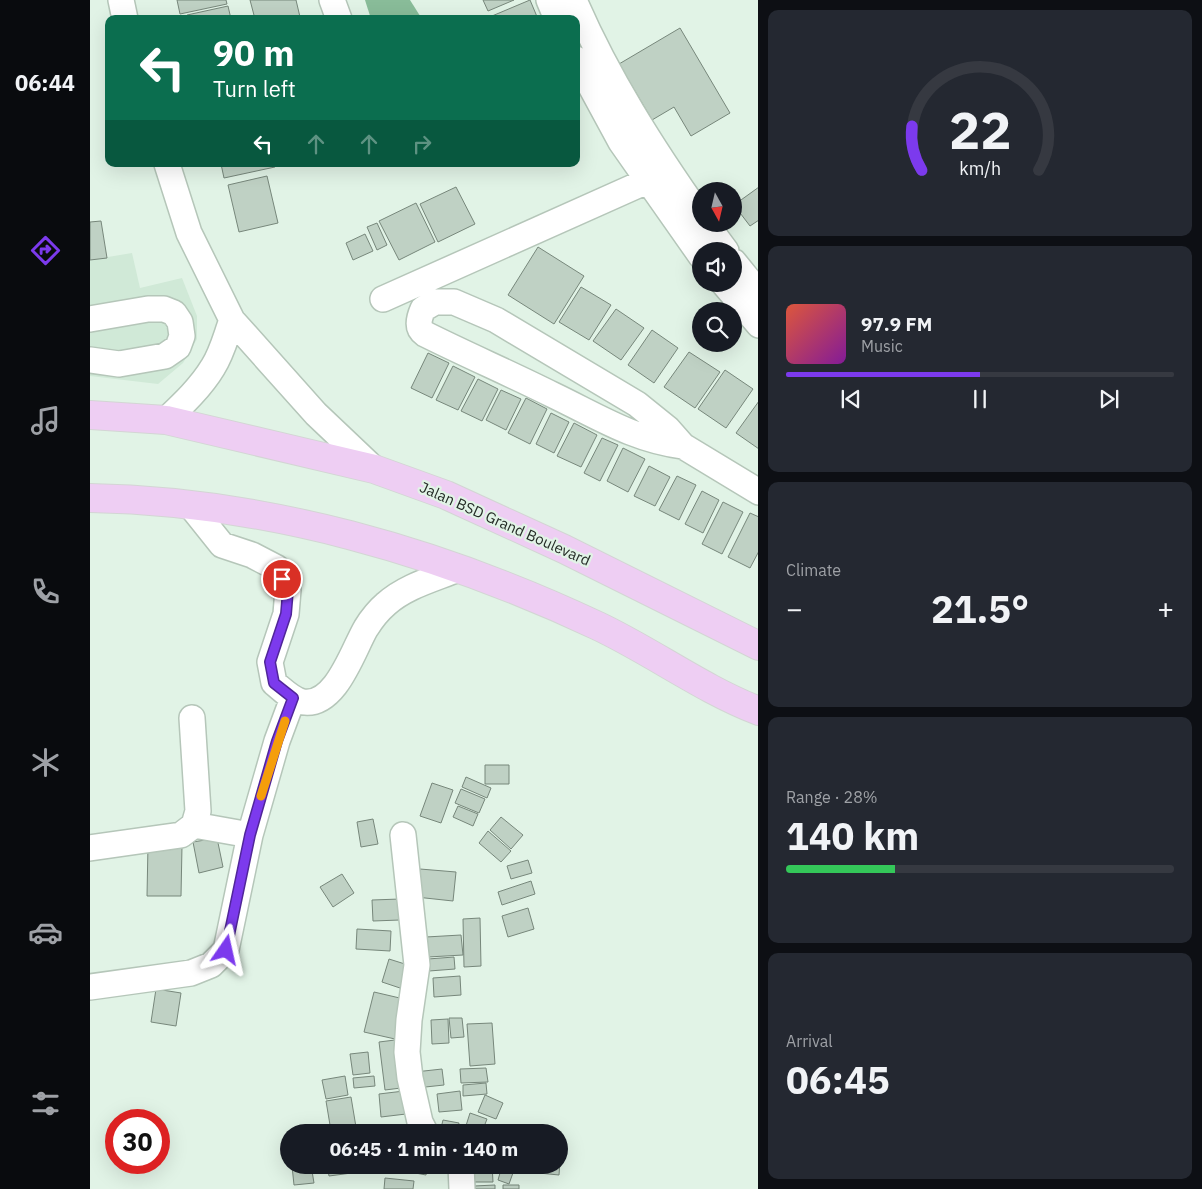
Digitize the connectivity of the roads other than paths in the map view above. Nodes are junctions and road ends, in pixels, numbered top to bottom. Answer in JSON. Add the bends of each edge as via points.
{"nodes":[{"id":1,"x":121,"y":0,"type":"edge"},
{"id":2,"x":332,"y":0,"type":"edge"},
{"id":3,"x":549,"y":0,"type":"edge"},
{"id":4,"x":574,"y":0,"type":"edge"},
{"id":5,"x":124,"y":15,"type":"edge"},
{"id":6,"x":338,"y":15,"type":"edge"},
{"id":7,"x":555,"y":15,"type":"edge"},
{"id":8,"x":580,"y":67,"type":"edge"},
{"id":9,"x":168,"y":167,"type":"edge"},
{"id":10,"x":657,"y":175,"type":"junction"},
{"id":11,"x":692,"y":208,"type":"edge"},
{"id":12,"x":693,"y":242,"type":"edge"},
{"id":13,"x":742,"y":277,"type":"edge"},
{"id":14,"x":742,"y":290,"type":"edge"},
{"id":15,"x":758,"y":293,"type":"edge"},
{"id":16,"x":384,"y":299,"type":"dead end"},
{"id":17,"x":90,"y":319,"type":"edge"},
{"id":18,"x":232,"y":320,"type":"junction"},
{"id":19,"x":758,"y":325,"type":"edge"},
{"id":20,"x":90,"y":360,"type":"edge"},
{"id":21,"x":90,"y":415,"type":"edge"},
{"id":22,"x":166,"y":420,"type":"junction"},
{"id":23,"x":683,"y":446,"type":"junction"},
{"id":24,"x":374,"y":469,"type":"junction"},
{"id":25,"x":758,"y":492,"type":"edge"},
{"id":26,"x":90,"y":498,"type":"edge"},
{"id":27,"x":190,"y":505,"type":"junction"},
{"id":28,"x":458,"y":569,"type":"junction"},
{"id":29,"x":758,"y":646,"type":"edge"},
{"id":30,"x":293,"y":698,"type":"junction"},
{"id":31,"x":758,"y":711,"type":"edge"},
{"id":32,"x":192,"y":718,"type":"dead end"},
{"id":33,"x":194,"y":825,"type":"junction"},
{"id":34,"x":250,"y":835,"type":"junction"},
{"id":35,"x":403,"y":835,"type":"dead end"},
{"id":36,"x":90,"y":848,"type":"edge"},
{"id":37,"x":90,"y":987,"type":"edge"},
{"id":38,"x":421,"y":1124,"type":"edge"},
{"id":39,"x":461,"y":1174,"type":"edge"},
{"id":40,"x":462,"y":1189,"type":"edge"}],
"edges":[{"from":1,"to":5,"type":"street"},
{"from":2,"to":6,"type":"street"},
{"from":3,"to":7,"type":"street"},
{"from":4,"to":10,"type":"street","via":[[625,100]]},
{"from":8,"to":10,"type":"street","via":[[611,125]]},
{"from":9,"to":18,"type":"street","via":[[189,233]]},
{"from":10,"to":11,"type":"street"},
{"from":10,"to":12,"type":"street"},
{"from":10,"to":16,"type":"street"},
{"from":13,"to":15,"type":"street"},
{"from":14,"to":19,"type":"street"},
{"from":17,"to":20,"type":"street","via":[[148,308],[164,309],[174,313],[180,322],[182,336],[178,347],[165,356],[119,364]]},
{"from":18,"to":22,"type":"street","via":[[212,368]]},
{"from":18,"to":24,"type":"street","via":[[316,414]]},
{"from":21,"to":22,"type":"main road","name":"Jalan BSD Grand Boulevard"},
{"from":22,"to":24,"type":"main road","name":"Jalan BSD Grand Boulevard"},
{"from":23,"to":23,"type":"street","via":[[652,441],[610,424],[425,334],[419,323],[423,309],[435,302],[454,302],[496,320],[637,404]]},
{"from":23,"to":25,"type":"street"},
{"from":24,"to":29,"type":"main road","name":"Jalan BSD Grand Boulevard","via":[[446,495],[519,528]]},
{"from":26,"to":27,"type":"main road"},
{"from":27,"to":28,"type":"main road","via":[[323,528]]},
{"from":27,"to":30,"type":"street","via":[[222,545],[277,568],[288,590],[286,614],[270,662],[274,683]]},
{"from":28,"to":30,"type":"street","via":[[408,589],[386,604],[367,626],[342,677],[323,698],[304,702]]},
{"from":28,"to":31,"type":"main road","via":[[601,628],[694,680]]},
{"from":30,"to":34,"type":"street"},
{"from":32,"to":33,"type":"street","via":[[198,811]]},
{"from":33,"to":34,"type":"street"},
{"from":33,"to":36,"type":"street","via":[[181,834]]},
{"from":34,"to":37,"type":"street","via":[[226,950],[210,965],[191,973]]},
{"from":35,"to":38,"type":"street","via":[[417,964],[407,1052]]},
{"from":39,"to":40,"type":"street"}]}
